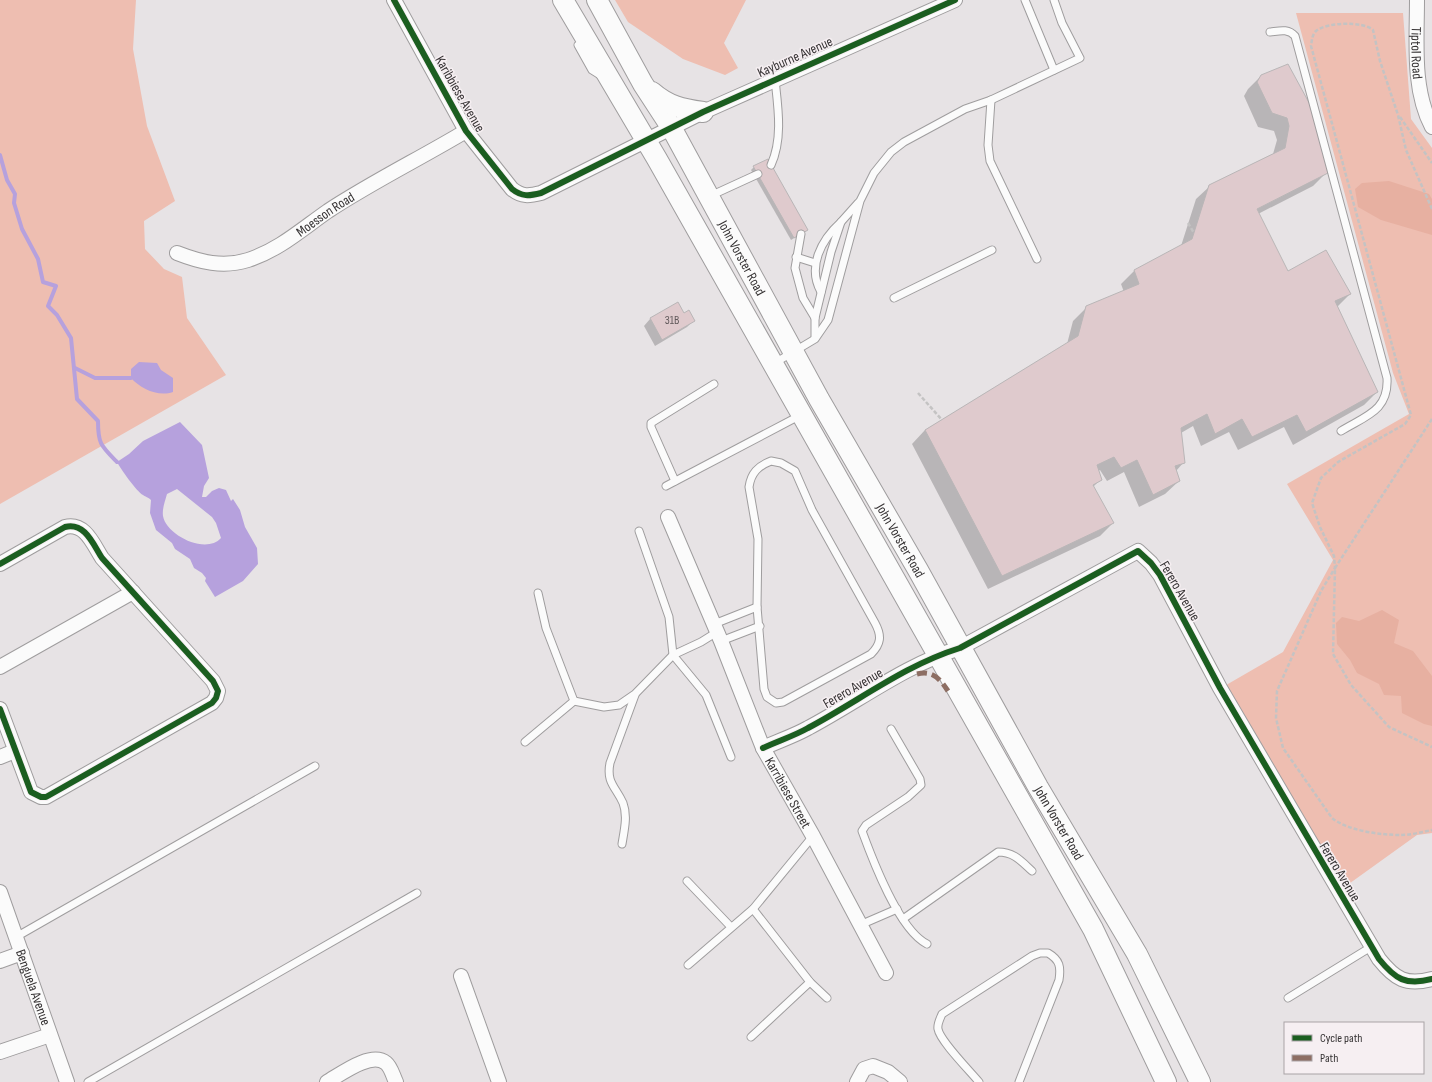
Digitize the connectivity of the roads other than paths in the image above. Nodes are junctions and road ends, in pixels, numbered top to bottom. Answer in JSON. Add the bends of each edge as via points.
{"nodes":[{"id":1,"x":394,"y":0,"type":"edge"},
{"id":2,"x":597,"y":0,"type":"edge"},
{"id":3,"x":1025,"y":0,"type":"edge"},
{"id":4,"x":1054,"y":0,"type":"edge"},
{"id":5,"x":1417,"y":0,"type":"edge"},
{"id":6,"x":948,"y":1,"type":"edge"},
{"id":7,"x":570,"y":21,"type":"edge"},
{"id":8,"x":1270,"y":32,"type":"dead end"},
{"id":9,"x":1054,"y":70,"type":"junction"},
{"id":10,"x":775,"y":80,"type":"junction"},
{"id":11,"x":643,"y":84,"type":"junction"},
{"id":12,"x":991,"y":100,"type":"junction"},
{"id":13,"x":703,"y":112,"type":"junction"},
{"id":14,"x":671,"y":127,"type":"junction"},
{"id":15,"x":1432,"y":127,"type":"edge"},
{"id":16,"x":466,"y":132,"type":"junction"},
{"id":17,"x":646,"y":139,"type":"junction"},
{"id":18,"x":771,"y":165,"type":"dead end"},
{"id":19,"x":758,"y":174,"type":"dead end"},
{"id":20,"x":708,"y":197,"type":"junction"},
{"id":21,"x":860,"y":201,"type":"junction"},
{"id":22,"x":841,"y":222,"type":"junction"},
{"id":23,"x":801,"y":234,"type":"dead end"},
{"id":24,"x":992,"y":250,"type":"dead end"},
{"id":25,"x":177,"y":253,"type":"dead end"},
{"id":26,"x":796,"y":257,"type":"junction"},
{"id":27,"x":1037,"y":259,"type":"dead end"},
{"id":28,"x":815,"y":264,"type":"junction"},
{"id":29,"x":821,"y":292,"type":"junction"},
{"id":30,"x":894,"y":298,"type":"dead end"},
{"id":31,"x":815,"y":318,"type":"junction"},
{"id":32,"x":815,"y":339,"type":"junction"},
{"id":33,"x":794,"y":353,"type":"junction"},
{"id":34,"x":773,"y":364,"type":"junction"},
{"id":35,"x":714,"y":384,"type":"dead end"},
{"id":36,"x":801,"y":415,"type":"junction"},
{"id":37,"x":1341,"y":431,"type":"dead end"},
{"id":38,"x":675,"y":481,"type":"junction"},
{"id":39,"x":666,"y":486,"type":"dead end"},
{"id":40,"x":668,"y":517,"type":"dead end"},
{"id":41,"x":640,"y":531,"type":"dead end"},
{"id":42,"x":0,"y":564,"type":"edge"},
{"id":43,"x":133,"y":592,"type":"junction"},
{"id":44,"x":538,"y":593,"type":"dead end"},
{"id":45,"x":757,"y":607,"type":"junction"},
{"id":46,"x":760,"y":626,"type":"junction"},
{"id":47,"x":717,"y":632,"type":"junction"},
{"id":48,"x":960,"y":648,"type":"junction"},
{"id":49,"x":673,"y":655,"type":"junction"},
{"id":50,"x":938,"y":655,"type":"junction"},
{"id":51,"x":0,"y":667,"type":"edge"},
{"id":52,"x":635,"y":694,"type":"junction"},
{"id":53,"x":574,"y":701,"type":"junction"},
{"id":54,"x":0,"y":709,"type":"edge"},
{"id":55,"x":891,"y":729,"type":"dead end"},
{"id":56,"x":4,"y":736,"type":"edge"},
{"id":57,"x":526,"y":742,"type":"dead end"},
{"id":58,"x":763,"y":748,"type":"junction"},
{"id":59,"x":15,"y":751,"type":"junction"},
{"id":60,"x":0,"y":757,"type":"edge"},
{"id":61,"x":730,"y":757,"type":"dead end"},
{"id":62,"x":315,"y":766,"type":"dead end"},
{"id":63,"x":813,"y":836,"type":"junction"},
{"id":64,"x":622,"y":844,"type":"dead end"},
{"id":65,"x":1032,"y":871,"type":"dead end"},
{"id":66,"x":687,"y":880,"type":"dead end"},
{"id":67,"x":0,"y":892,"type":"edge"},
{"id":68,"x":417,"y":893,"type":"dead end"},
{"id":69,"x":753,"y":909,"type":"junction"},
{"id":70,"x":897,"y":909,"type":"junction"},
{"id":71,"x":903,"y":919,"type":"junction"},
{"id":72,"x":860,"y":925,"type":"junction"},
{"id":73,"x":731,"y":927,"type":"junction"},
{"id":74,"x":16,"y":937,"type":"junction"},
{"id":75,"x":927,"y":944,"type":"dead end"},
{"id":76,"x":1371,"y":947,"type":"junction"},
{"id":77,"x":22,"y":953,"type":"junction"},
{"id":78,"x":0,"y":960,"type":"edge"},
{"id":79,"x":688,"y":965,"type":"dead end"},
{"id":80,"x":886,"y":973,"type":"dead end"},
{"id":81,"x":462,"y":976,"type":"dead end"},
{"id":82,"x":1432,"y":979,"type":"edge"},
{"id":83,"x":810,"y":982,"type":"junction"},
{"id":84,"x":827,"y":998,"type":"dead end"},
{"id":85,"x":1288,"y":998,"type":"dead end"},
{"id":86,"x":50,"y":1035,"type":"junction"},
{"id":87,"x":750,"y":1037,"type":"dead end"},
{"id":88,"x":0,"y":1052,"type":"edge"},
{"id":89,"x":67,"y":1082,"type":"edge"},
{"id":90,"x":88,"y":1082,"type":"edge"},
{"id":91,"x":327,"y":1082,"type":"edge"},
{"id":92,"x":396,"y":1082,"type":"edge"},
{"id":93,"x":499,"y":1082,"type":"edge"},
{"id":94,"x":857,"y":1082,"type":"edge"},
{"id":95,"x":900,"y":1082,"type":"edge"},
{"id":96,"x":979,"y":1082,"type":"edge"},
{"id":97,"x":1019,"y":1082,"type":"edge"},
{"id":98,"x":1166,"y":1082,"type":"edge"},
{"id":99,"x":1200,"y":1082,"type":"edge"}],
"edges":[{"from":1,"to":16,"type":"street","name":"Karibbiese Avenue"},
{"from":2,"to":11,"type":"main road","name":"John Vorster Road"},
{"from":3,"to":9,"type":"lane"},
{"from":4,"to":9,"type":"lane","via":[[1062,23],[1080,58]]},
{"from":5,"to":15,"type":"street","name":"Tiptol Road","via":[[1419,86]]},
{"from":6,"to":10,"type":"street","name":"Kayburne Avenue"},
{"from":7,"to":17,"type":"main road","name":"John Vorster Road"},
{"from":8,"to":37,"type":"lane","via":[[1285,30],[1295,36],[1387,378],[1386,398],[1378,409]]},
{"from":9,"to":12,"type":"lane"},
{"from":10,"to":13,"type":"street","name":"Kayburne Avenue"},
{"from":10,"to":18,"type":"lane","via":[[778,138],[776,154]]},
{"from":11,"to":13,"type":"main road","via":[[676,108]]},
{"from":11,"to":14,"type":"main road","name":"John Vorster Road"},
{"from":12,"to":21,"type":"lane","via":[[965,109],[904,142],[891,152],[874,173]]},
{"from":12,"to":27,"type":"lane","via":[[988,145],[990,161]]},
{"from":13,"to":14,"type":"street","name":"Kayburne Avenue"},
{"from":14,"to":17,"type":"street","name":"Kayburne Avenue"},
{"from":14,"to":20,"type":"main road","name":"John Vorster Road"},
{"from":16,"to":17,"type":"street","name":"Karibbiese Avenue","via":[[512,189],[526,196],[541,193]]},
{"from":16,"to":25,"type":"street","name":"Moesson Road","via":[[329,211],[275,249],[247,260],[212,264]]},
{"from":17,"to":34,"type":"main road","name":"John Vorster Road"},
{"from":19,"to":20,"type":"lane"},
{"from":20,"to":33,"type":"main road","name":"John Vorster Road"},
{"from":21,"to":22,"type":"lane"},
{"from":21,"to":32,"type":"lane","via":[[833,306],[828,320]]},
{"from":22,"to":28,"type":"lane","via":[[826,238]]},
{"from":22,"to":29,"type":"lane"},
{"from":23,"to":26,"type":"lane"},
{"from":24,"to":30,"type":"lane"},
{"from":26,"to":28,"type":"lane"},
{"from":26,"to":31,"type":"lane","via":[[795,268],[800,290]]},
{"from":28,"to":29,"type":"lane","via":[[815,279]]},
{"from":29,"to":31,"type":"lane"},
{"from":31,"to":32,"type":"lane"},
{"from":32,"to":33,"type":"lane"},
{"from":33,"to":34,"type":"lane"},
{"from":33,"to":48,"type":"main road","name":"John Vorster Road"},
{"from":34,"to":36,"type":"main road","name":"John Vorster Road"},
{"from":35,"to":38,"type":"lane","via":[[651,424],[650,427]]},
{"from":36,"to":38,"type":"lane"},
{"from":36,"to":50,"type":"main road","name":"John Vorster Road"},
{"from":38,"to":39,"type":"lane"},
{"from":40,"to":47,"type":"street","name":"Karribiese Street"},
{"from":41,"to":49,"type":"lane","via":[[669,616]]},
{"from":42,"to":43,"type":"street","via":[[65,527],[72,526],[84,531],[102,558]]},
{"from":43,"to":51,"type":"street"},
{"from":43,"to":59,"type":"street","via":[[213,680],[218,691],[216,698],[212,703],[46,797],[31,792]]},
{"from":44,"to":53,"type":"lane","via":[[548,634]]},
{"from":45,"to":46,"type":"lane"},
{"from":45,"to":46,"type":"lane","via":[[758,539],[749,487],[750,478],[755,471],[771,461],[795,470],[812,510],[875,623],[880,640],[871,654],[783,702],[776,703],[767,696],[764,689]]},
{"from":45,"to":47,"type":"lane"},
{"from":46,"to":47,"type":"lane"},
{"from":47,"to":49,"type":"lane"},
{"from":47,"to":58,"type":"street","name":"Karribiese Street"},
{"from":48,"to":50,"type":"street","name":"Ferero Avenue"},
{"from":48,"to":76,"type":"street","name":"Ferero Avenue","via":[[1138,551],[1160,575],[1220,688]]},
{"from":48,"to":99,"type":"main road","name":"John Vorster Road","via":[[1038,787],[1137,954]]},
{"from":49,"to":52,"type":"lane"},
{"from":49,"to":61,"type":"lane","via":[[706,695]]},
{"from":50,"to":58,"type":"street","name":"Ferero Avenue","via":[[808,728]]},
{"from":50,"to":98,"type":"main road","name":"John Vorster Road","via":[[1093,929]]},
{"from":52,"to":53,"type":"lane","via":[[626,702],[604,707]]},
{"from":52,"to":64,"type":"lane","via":[[608,772],[625,811]]},
{"from":53,"to":57,"type":"lane"},
{"from":54,"to":56,"type":"street"},
{"from":55,"to":70,"type":"lane","via":[[921,785],[908,797],[866,825],[862,831]]},
{"from":56,"to":59,"type":"street"},
{"from":58,"to":63,"type":"street","name":"Karribiese Street"},
{"from":59,"to":60,"type":"street"},
{"from":62,"to":74,"type":"lane"},
{"from":63,"to":69,"type":"lane"},
{"from":63,"to":72,"type":"street","name":"Karribiese Street"},
{"from":65,"to":71,"type":"lane","via":[[1015,856],[1007,852],[998,852]]},
{"from":66,"to":73,"type":"lane"},
{"from":67,"to":74,"type":"street","name":"Benguela Avenue"},
{"from":68,"to":90,"type":"lane"},
{"from":69,"to":73,"type":"lane"},
{"from":69,"to":83,"type":"lane"},
{"from":70,"to":71,"type":"lane"},
{"from":70,"to":72,"type":"lane"},
{"from":71,"to":75,"type":"lane","via":[[918,939]]},
{"from":72,"to":80,"type":"street","name":"Karribiese Street"},
{"from":73,"to":79,"type":"lane"},
{"from":74,"to":77,"type":"street","name":"Benguela Avenue"},
{"from":76,"to":82,"type":"street","name":"Ferero Avenue","via":[[1394,976],[1414,982]]},
{"from":76,"to":85,"type":"lane"},
{"from":77,"to":78,"type":"street"},
{"from":77,"to":86,"type":"street","name":"Benguela Avenue"},
{"from":81,"to":93,"type":"street"},
{"from":83,"to":84,"type":"lane"},
{"from":83,"to":87,"type":"lane"},
{"from":86,"to":88,"type":"street"},
{"from":86,"to":89,"type":"street","name":"Benguela Avenue"},
{"from":91,"to":92,"type":"street","via":[[358,1064],[377,1059],[390,1067]]},
{"from":94,"to":95,"type":"street","via":[[864,1069],[873,1066],[888,1072]]},
{"from":96,"to":97,"type":"lane","via":[[941,1038],[937,1029],[942,1014],[1032,956],[1048,952],[1059,962],[1059,980]]}]}
